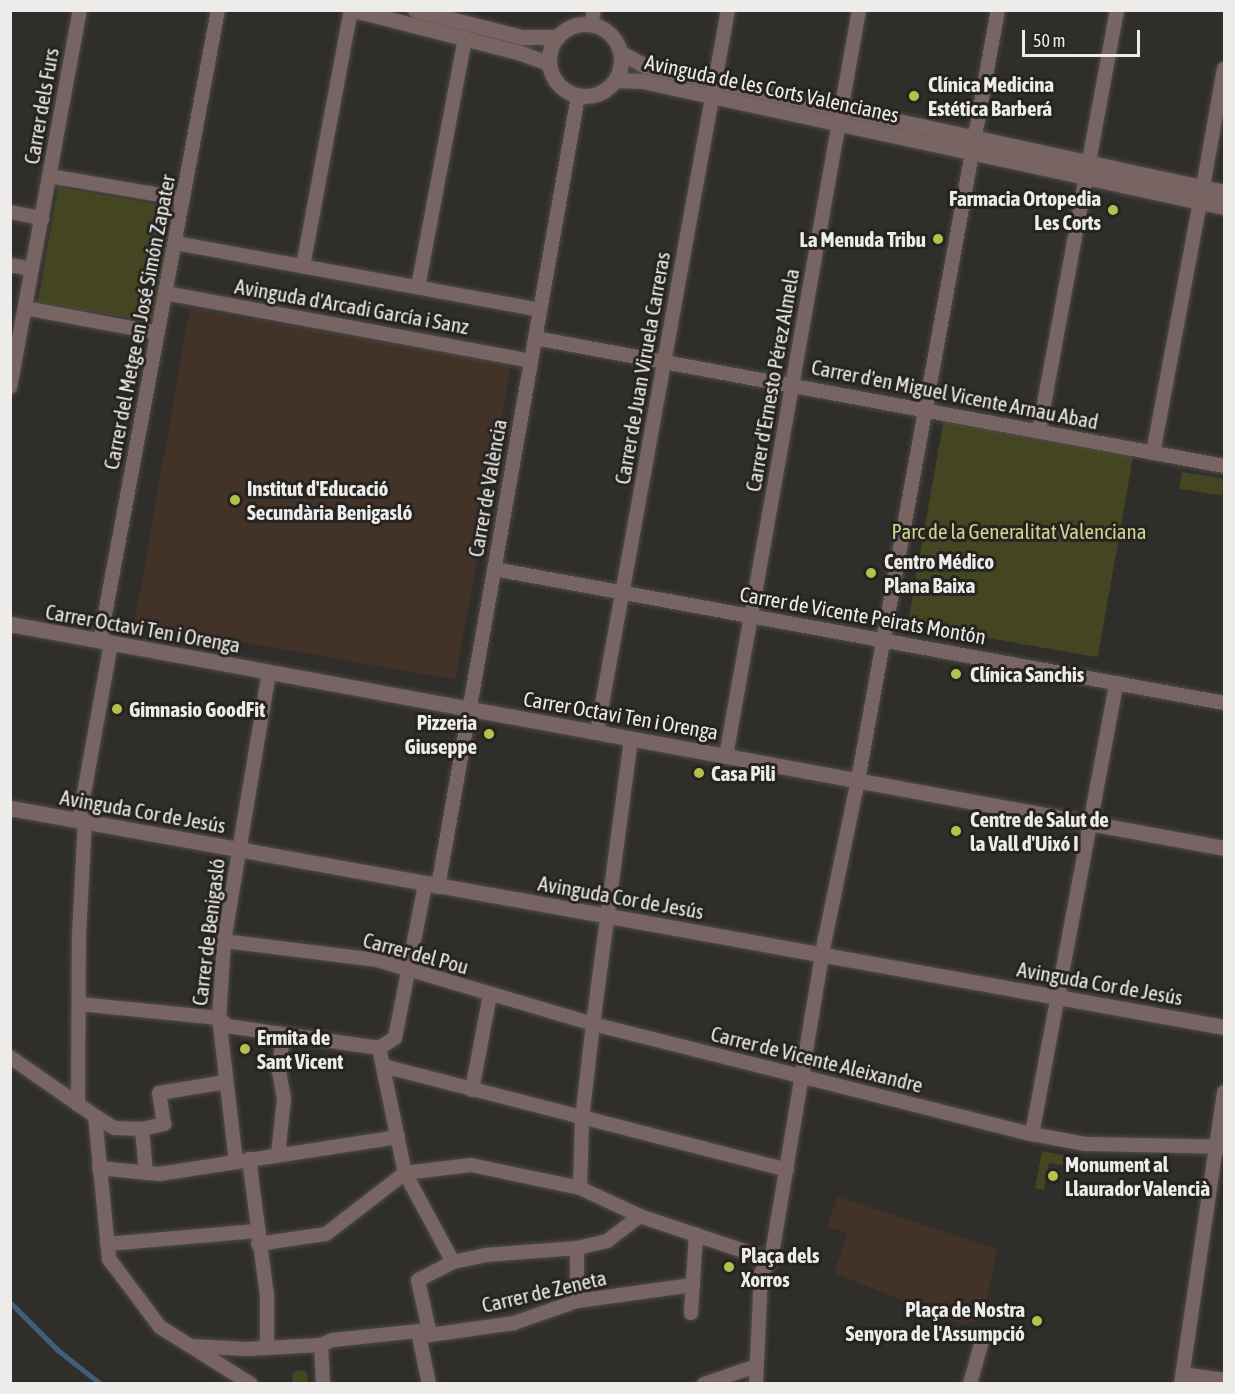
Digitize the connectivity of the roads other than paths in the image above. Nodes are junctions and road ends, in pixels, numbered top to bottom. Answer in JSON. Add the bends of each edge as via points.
{"nodes":[{"id":1,"x":80,"y":10,"type":"edge"},
{"id":2,"x":218,"y":10,"type":"edge"},
{"id":3,"x":353,"y":10,"type":"edge"},
{"id":4,"x":415,"y":10,"type":"edge"},
{"id":5,"x":728,"y":10,"type":"edge"},
{"id":6,"x":859,"y":10,"type":"edge"},
{"id":7,"x":998,"y":10,"type":"edge"},
{"id":8,"x":1117,"y":10,"type":"edge"},
{"id":9,"x":592,"y":17,"type":"edge"},
{"id":10,"x":556,"y":37,"type":"junction"},
{"id":11,"x":465,"y":38,"type":"junction"},
{"id":12,"x":621,"y":52,"type":"junction"},
{"id":13,"x":548,"y":63,"type":"junction"},
{"id":14,"x":1224,"y":69,"type":"edge"},
{"id":15,"x":616,"y":80,"type":"junction"},
{"id":16,"x":714,"y":89,"type":"junction"},
{"id":17,"x":578,"y":96,"type":"junction"},
{"id":18,"x":840,"y":116,"type":"junction"},
{"id":19,"x":974,"y":145,"type":"junction"},
{"id":20,"x":1088,"y":170,"type":"junction"},
{"id":21,"x":49,"y":176,"type":"junction"},
{"id":22,"x":1224,"y":192,"type":"edge"},
{"id":23,"x":1201,"y":194,"type":"junction"},
{"id":24,"x":183,"y":199,"type":"junction"},
{"id":25,"x":1224,"y":207,"type":"edge"},
{"id":26,"x":10,"y":212,"type":"edge"},
{"id":27,"x":42,"y":218,"type":"junction"},
{"id":28,"x":175,"y":243,"type":"junction"},
{"id":29,"x":10,"y":265,"type":"edge"},
{"id":30,"x":303,"y":266,"type":"junction"},
{"id":31,"x":32,"y":269,"type":"junction"},
{"id":32,"x":418,"y":287,"type":"junction"},
{"id":33,"x":165,"y":293,"type":"junction"},
{"id":34,"x":25,"y":308,"type":"junction"},
{"id":35,"x":540,"y":310,"type":"junction"},
{"id":36,"x":158,"y":333,"type":"junction"},
{"id":37,"x":535,"y":338,"type":"junction"},
{"id":38,"x":665,"y":360,"type":"junction"},
{"id":39,"x":531,"y":361,"type":"junction"},
{"id":40,"x":792,"y":384,"type":"junction"},
{"id":41,"x":10,"y":387,"type":"edge"},
{"id":42,"x":926,"y":410,"type":"junction"},
{"id":43,"x":1039,"y":431,"type":"junction"},
{"id":44,"x":1154,"y":453,"type":"junction"},
{"id":45,"x":1224,"y":466,"type":"edge"},
{"id":46,"x":494,"y":569,"type":"junction"},
{"id":47,"x":623,"y":592,"type":"junction"},
{"id":48,"x":751,"y":616,"type":"junction"},
{"id":49,"x":10,"y":624,"type":"edge"},
{"id":50,"x":884,"y":640,"type":"junction"},
{"id":51,"x":105,"y":642,"type":"junction"},
{"id":52,"x":269,"y":672,"type":"junction"},
{"id":53,"x":1116,"y":683,"type":"junction"},
{"id":54,"x":1224,"y":703,"type":"edge"},
{"id":55,"x":469,"y":709,"type":"junction"},
{"id":56,"x":597,"y":732,"type":"junction"},
{"id":57,"x":631,"y":739,"type":"junction"},
{"id":58,"x":726,"y":756,"type":"junction"},
{"id":59,"x":858,"y":780,"type":"junction"},
{"id":60,"x":10,"y":808,"type":"edge"},
{"id":61,"x":82,"y":821,"type":"junction"},
{"id":62,"x":1090,"y":823,"type":"junction"},
{"id":63,"x":1224,"y":848,"type":"edge"},
{"id":64,"x":240,"y":849,"type":"junction"},
{"id":65,"x":431,"y":886,"type":"junction"},
{"id":66,"x":607,"y":916,"type":"junction"},
{"id":67,"x":224,"y":941,"type":"junction"},
{"id":68,"x":824,"y":955,"type":"junction"},
{"id":69,"x":409,"y":972,"type":"junction"},
{"id":70,"x":490,"y":995,"type":"junction"},
{"id":71,"x":1058,"y":997,"type":"junction"},
{"id":72,"x":79,"y":1004,"type":"junction"},
{"id":73,"x":219,"y":1018,"type":"junction"},
{"id":74,"x":593,"y":1024,"type":"junction"},
{"id":75,"x":1224,"y":1027,"type":"edge"},
{"id":76,"x":283,"y":1036,"type":"junction"},
{"id":77,"x":379,"y":1048,"type":"junction"},
{"id":78,"x":10,"y":1057,"type":"edge"},
{"id":79,"x":382,"y":1066,"type":"junction"},
{"id":80,"x":804,"y":1077,"type":"junction"},
{"id":81,"x":226,"y":1082,"type":"junction"},
{"id":82,"x":472,"y":1090,"type":"junction"},
{"id":83,"x":1224,"y":1092,"type":"edge"},
{"id":84,"x":86,"y":1111,"type":"junction"},
{"id":85,"x":582,"y":1119,"type":"junction"},
{"id":86,"x":149,"y":1127,"type":"junction"},
{"id":87,"x":1032,"y":1134,"type":"junction"},
{"id":88,"x":398,"y":1137,"type":"junction"},
{"id":89,"x":1220,"y":1146,"type":"edge"},
{"id":90,"x":278,"y":1155,"type":"junction"},
{"id":91,"x":242,"y":1160,"type":"junction"},
{"id":92,"x":787,"y":1170,"type":"junction"},
{"id":93,"x":99,"y":1172,"type":"junction"},
{"id":94,"x":153,"y":1173,"type":"junction"},
{"id":95,"x":405,"y":1173,"type":"junction"},
{"id":96,"x":580,"y":1188,"type":"junction"},
{"id":97,"x":640,"y":1216,"type":"junction"},
{"id":98,"x":689,"y":1232,"type":"junction"},
{"id":99,"x":257,"y":1237,"type":"junction"},
{"id":100,"x":107,"y":1244,"type":"junction"},
{"id":101,"x":577,"y":1248,"type":"junction"},
{"id":102,"x":771,"y":1260,"type":"junction"},
{"id":103,"x":453,"y":1262,"type":"junction"},
{"id":104,"x":693,"y":1284,"type":"junction"},
{"id":105,"x":577,"y":1301,"type":"junction"},
{"id":106,"x":691,"y":1313,"type":"dead end"},
{"id":107,"x":424,"y":1333,"type":"junction"},
{"id":108,"x":982,"y":1341,"type":"dead end"},
{"id":109,"x":327,"y":1342,"type":"junction"},
{"id":110,"x":192,"y":1346,"type":"junction"},
{"id":111,"x":267,"y":1348,"type":"junction"},
{"id":112,"x":756,"y":1366,"type":"junction"},
{"id":113,"x":1182,"y":1379,"type":"edge"},
{"id":114,"x":1224,"y":1380,"type":"edge"},
{"id":115,"x":251,"y":1383,"type":"edge"},
{"id":116,"x":323,"y":1383,"type":"edge"},
{"id":117,"x":429,"y":1383,"type":"edge"},
{"id":118,"x":704,"y":1383,"type":"edge"},
{"id":119,"x":756,"y":1383,"type":"edge"},
{"id":120,"x":970,"y":1383,"type":"edge"}],
"edges":[{"from":1,"to":21,"type":"street","name":"Carrer dels Furs"},
{"from":2,"to":24,"type":"street","name":"Carrer del Metge en José Simón Zapater"},
{"from":3,"to":11,"type":"street"},
{"from":3,"to":30,"type":"street"},
{"from":4,"to":10,"type":"street","via":[[522,37]]},
{"from":5,"to":16,"type":"street","name":"Carrer de Juan Viruela Carreras"},
{"from":6,"to":18,"type":"street","name":"Carrer d'Ernesto Pérez Almela"},
{"from":7,"to":19,"type":"street"},
{"from":8,"to":20,"type":"street"},
{"from":9,"to":10,"type":"street"},
{"from":9,"to":12,"type":"street","via":[[610,34]]},
{"from":10,"to":13,"type":"street"},
{"from":11,"to":13,"type":"street"},
{"from":11,"to":32,"type":"street"},
{"from":12,"to":15,"type":"street"},
{"from":12,"to":16,"type":"street","name":"Avinguda de les Corts Valencianes","via":[[645,66]]},
{"from":13,"to":17,"type":"street","via":[[558,85]]},
{"from":14,"to":23,"type":"street"},
{"from":15,"to":16,"type":"street","name":"Avinguda de les Corts Valencianes"},
{"from":15,"to":17,"type":"street","via":[[600,94]]},
{"from":16,"to":18,"type":"street","name":"Avinguda de les Corts Valencianes"},
{"from":16,"to":38,"type":"street","name":"Carrer de Juan Viruela Carreras"},
{"from":17,"to":35,"type":"street","name":"Carrer de València"},
{"from":18,"to":19,"type":"street","name":"Avinguda de les Corts Valencianes"},
{"from":18,"to":40,"type":"street","name":"Carrer d'Ernesto Pérez Almela"},
{"from":19,"to":20,"type":"street","name":"Avinguda de les Corts Valencianes"},
{"from":19,"to":42,"type":"street"},
{"from":20,"to":23,"type":"street","name":"Avinguda de les Corts Valencianes"},
{"from":20,"to":43,"type":"street"},
{"from":21,"to":24,"type":"street"},
{"from":21,"to":27,"type":"street","name":"Carrer dels Furs"},
{"from":22,"to":23,"type":"street","name":"Avinguda de les Corts Valencianes"},
{"from":23,"to":25,"type":"street","name":"Avinguda de les Corts Valencianes"},
{"from":23,"to":44,"type":"street"},
{"from":24,"to":28,"type":"street","name":"Carrer del Metge en José Simón Zapater"},
{"from":26,"to":27,"type":"street"},
{"from":27,"to":31,"type":"street","name":"Carrer dels Furs"},
{"from":28,"to":30,"type":"street","name":"Avinguda d'Arcadi García i Sanz"},
{"from":28,"to":33,"type":"street","name":"Carrer del Metge en José Simón Zapater"},
{"from":29,"to":31,"type":"street"},
{"from":30,"to":32,"type":"street","name":"Avinguda d'Arcadi García i Sanz"},
{"from":31,"to":34,"type":"street","name":"Carrer dels Furs"},
{"from":32,"to":35,"type":"street","name":"Avinguda d'Arcadi García i Sanz"},
{"from":33,"to":36,"type":"street","name":"Carrer del Metge en José Simón Zapater"},
{"from":33,"to":39,"type":"street","name":"Avinguda d'Arcadi García i Sanz"},
{"from":34,"to":36,"type":"street"},
{"from":34,"to":41,"type":"street","name":"Carrer dels Furs"},
{"from":35,"to":37,"type":"street","name":"Carrer de València"},
{"from":36,"to":51,"type":"street","name":"Carrer del Metge en José Simón Zapater"},
{"from":37,"to":38,"type":"street","name":"Carrer d'en Miguel Vicente Arnau Abad"},
{"from":37,"to":39,"type":"street","name":"Carrer de València"},
{"from":38,"to":40,"type":"street","name":"Carrer d'en Miguel Vicente Arnau Abad"},
{"from":38,"to":47,"type":"street","name":"Carrer de Juan Viruela Carreras"},
{"from":39,"to":46,"type":"street","name":"Carrer de València"},
{"from":40,"to":42,"type":"street","name":"Carrer d'en Miguel Vicente Arnau Abad"},
{"from":40,"to":48,"type":"street","name":"Carrer d'Ernesto Pérez Almela"},
{"from":42,"to":43,"type":"street","name":"Carrer d'en Miguel Vicente Arnau Abad"},
{"from":42,"to":50,"type":"street"},
{"from":43,"to":44,"type":"street","name":"Carrer d'en Miguel Vicente Arnau Abad"},
{"from":44,"to":45,"type":"street","name":"Carrer d'en Miguel Vicente Arnau Abad"},
{"from":46,"to":47,"type":"street","name":"Carrer de Vicente Peirats Montón"},
{"from":46,"to":55,"type":"street","name":"Carrer de València"},
{"from":47,"to":48,"type":"street","name":"Carrer de Vicente Peirats Montón"},
{"from":47,"to":56,"type":"street","name":"Carrer de Juan Viruela Carreras"},
{"from":48,"to":50,"type":"street","name":"Carrer de Vicente Peirats Montón"},
{"from":48,"to":58,"type":"street","name":"Carrer d'Ernesto Pérez Almela"},
{"from":49,"to":51,"type":"street","name":"Carrer Octavi Ten i Orenga"},
{"from":50,"to":53,"type":"street","name":"Carrer de Vicente Peirats Montón"},
{"from":50,"to":59,"type":"street"},
{"from":51,"to":52,"type":"street","name":"Carrer Octavi Ten i Orenga"},
{"from":51,"to":61,"type":"street","name":"Carrer del Metge en José Simón Zapater"},
{"from":52,"to":55,"type":"street","name":"Carrer Octavi Ten i Orenga"},
{"from":52,"to":64,"type":"street","name":"Carrer de Benigasló"},
{"from":53,"to":54,"type":"street","name":"Carrer de Vicente Peirats Montón"},
{"from":53,"to":62,"type":"street"},
{"from":55,"to":56,"type":"street","name":"Carrer Octavi Ten i Orenga"},
{"from":55,"to":65,"type":"street","name":"Carrer de València"},
{"from":56,"to":57,"type":"street","name":"Carrer Octavi Ten i Orenga"},
{"from":57,"to":58,"type":"street","name":"Carrer Octavi Ten i Orenga"},
{"from":57,"to":66,"type":"street"},
{"from":58,"to":59,"type":"street","name":"Carrer Octavi Ten i Orenga"},
{"from":59,"to":62,"type":"street","name":"Carrer Octavi Ten i Orenga"},
{"from":59,"to":68,"type":"street"},
{"from":60,"to":61,"type":"street","name":"Avinguda Cor de Jesús"},
{"from":61,"to":64,"type":"street","name":"Avinguda Cor de Jesús"},
{"from":61,"to":72,"type":"street","name":"Carrer del Metge en José Simón Zapater"},
{"from":62,"to":63,"type":"street","name":"Carrer Octavi Ten i Orenga"},
{"from":62,"to":71,"type":"street"},
{"from":64,"to":65,"type":"street","name":"Avinguda Cor de Jesús"},
{"from":64,"to":67,"type":"street","name":"Carrer de Benigasló"},
{"from":65,"to":66,"type":"street","name":"Avinguda Cor de Jesús"},
{"from":65,"to":69,"type":"street","name":"Carrer de València"},
{"from":66,"to":68,"type":"street","name":"Avinguda Cor de Jesús"},
{"from":66,"to":74,"type":"street"},
{"from":67,"to":69,"type":"street","name":"Carrer del Pou","via":[[377,960]]},
{"from":67,"to":73,"type":"street","name":"Carrer de Benigasló"},
{"from":68,"to":71,"type":"street","name":"Avinguda Cor de Jesús"},
{"from":68,"to":80,"type":"street"},
{"from":69,"to":70,"type":"street","name":"Carrer del Pou"},
{"from":69,"to":77,"type":"street","name":"Carrer de València","via":[[395,1038]]},
{"from":70,"to":74,"type":"street","name":"Carrer del Pou"},
{"from":70,"to":82,"type":"street"},
{"from":71,"to":75,"type":"street","name":"Avinguda Cor de Jesús"},
{"from":71,"to":87,"type":"street"},
{"from":72,"to":73,"type":"street"},
{"from":72,"to":84,"type":"street","name":"Carrer del Metge en José Simón Zapater"},
{"from":73,"to":76,"type":"street","via":[[227,1026]]},
{"from":73,"to":81,"type":"street","name":"Carrer de Benigasló"},
{"from":74,"to":80,"type":"street","name":"Carrer de Vicente Aleixandre"},
{"from":74,"to":85,"type":"street"},
{"from":76,"to":77,"type":"street"},
{"from":76,"to":90,"type":"street","via":[[279,1071],[284,1099]]},
{"from":77,"to":79,"type":"street"},
{"from":78,"to":84,"type":"street"},
{"from":79,"to":82,"type":"street"},
{"from":79,"to":88,"type":"street"},
{"from":80,"to":87,"type":"street","name":"Carrer de Vicente Aleixandre"},
{"from":80,"to":92,"type":"street"},
{"from":81,"to":86,"type":"street","via":[[159,1093],[164,1124]]},
{"from":81,"to":91,"type":"street","name":"Carrer de Benigasló"},
{"from":82,"to":85,"type":"street"},
{"from":83,"to":89,"type":"street"},
{"from":84,"to":86,"type":"street","via":[[114,1128]]},
{"from":84,"to":93,"type":"street","name":"Carrer del Metge en José Simón Zapater"},
{"from":85,"to":92,"type":"street"},
{"from":85,"to":96,"type":"street"},
{"from":86,"to":94,"type":"street"},
{"from":87,"to":89,"type":"street","name":"Carrer de Vicente Aleixandre","via":[[1086,1144]]},
{"from":88,"to":90,"type":"street"},
{"from":88,"to":95,"type":"street"},
{"from":89,"to":113,"type":"street"},
{"from":90,"to":91,"type":"street"},
{"from":91,"to":94,"type":"street"},
{"from":91,"to":99,"type":"street","name":"Carrer de Benigasló"},
{"from":92,"to":102,"type":"street"},
{"from":93,"to":94,"type":"street"},
{"from":93,"to":100,"type":"street","name":"Carrer del Metge en José Simón Zapater"},
{"from":95,"to":96,"type":"street","via":[[471,1165]]},
{"from":95,"to":99,"type":"street","via":[[326,1234]]},
{"from":95,"to":103,"type":"street"},
{"from":96,"to":97,"type":"street"},
{"from":97,"to":98,"type":"street"},
{"from":97,"to":101,"type":"street","via":[[607,1241]]},
{"from":98,"to":102,"type":"street"},
{"from":98,"to":104,"type":"street"},
{"from":99,"to":100,"type":"street"},
{"from":99,"to":111,"type":"street","name":"Carrer de Benigasló","via":[[267,1295]]},
{"from":100,"to":110,"type":"street","name":"Carrer del Metge en José Simón Zapater","via":[[109,1259],[160,1327]]},
{"from":101,"to":103,"type":"street","via":[[485,1255]]},
{"from":101,"to":105,"type":"street"},
{"from":102,"to":112,"type":"street","via":[[761,1274]]},
{"from":103,"to":107,"type":"street","via":[[418,1280]]},
{"from":104,"to":105,"type":"street","name":"Carrer de Zeneta"},
{"from":104,"to":106,"type":"street"},
{"from":105,"to":107,"type":"street","name":"Carrer de Zeneta","via":[[514,1323]]},
{"from":107,"to":109,"type":"street","name":"Carrer de Zeneta"},
{"from":107,"to":117,"type":"street"},
{"from":108,"to":120,"type":"street"},
{"from":109,"to":111,"type":"street","name":"Carrer de Zeneta"},
{"from":109,"to":116,"type":"street"},
{"from":110,"to":111,"type":"street","name":"Carrer de Zeneta"},
{"from":110,"to":115,"type":"street","name":"Carrer del Metge en José Simón Zapater"},
{"from":112,"to":118,"type":"street"},
{"from":112,"to":119,"type":"street"},
{"from":113,"to":114,"type":"street"}]}
